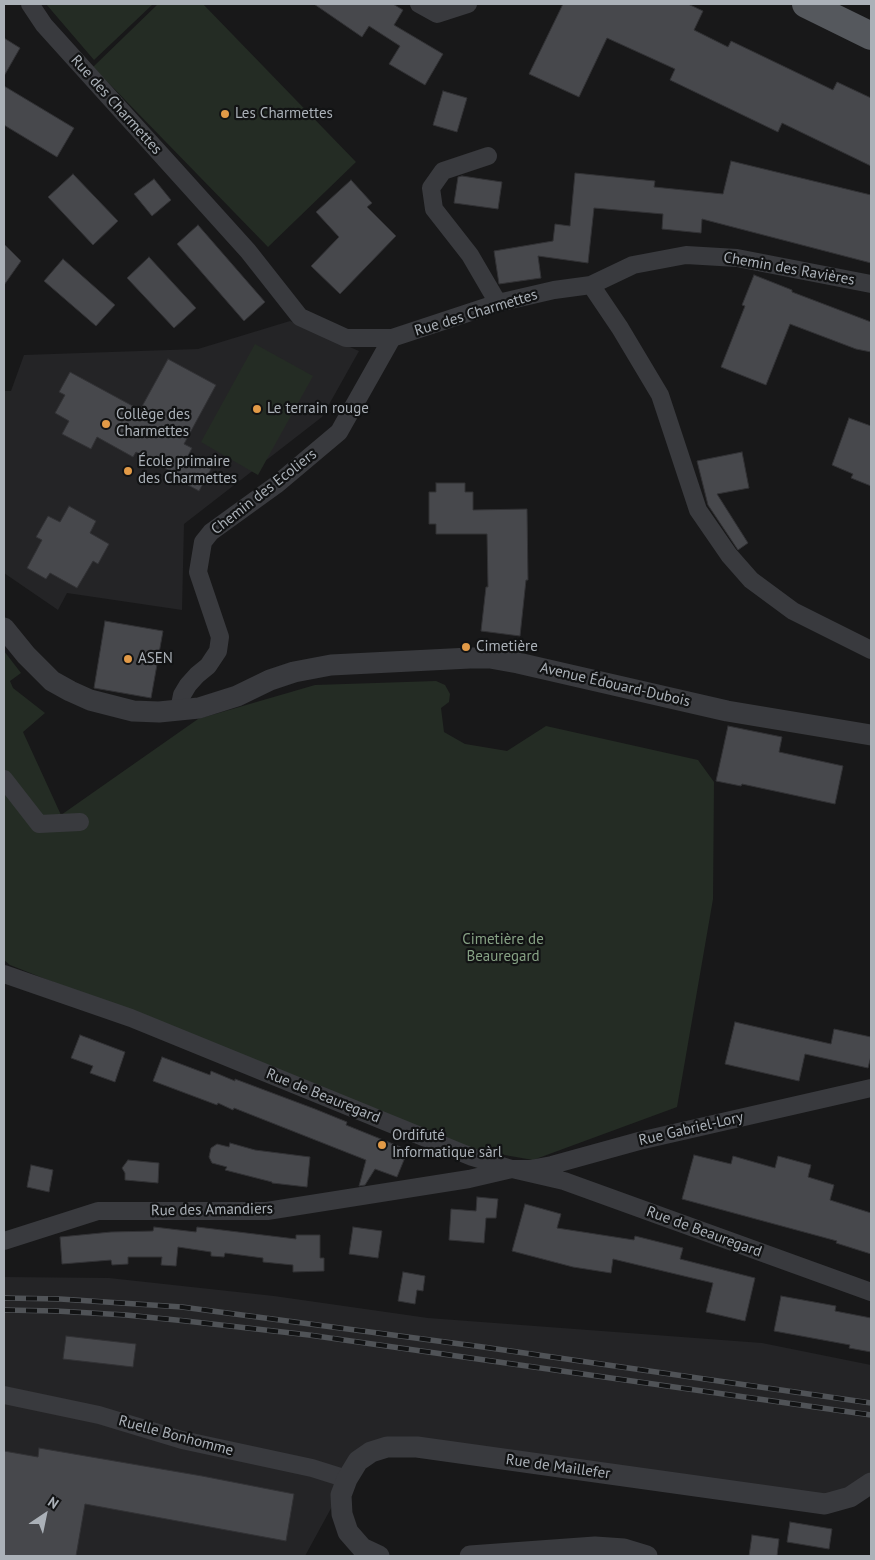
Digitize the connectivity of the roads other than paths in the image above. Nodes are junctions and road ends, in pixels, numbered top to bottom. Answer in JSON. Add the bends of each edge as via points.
{"nodes":[{"id":1,"x":30,"y":4,"type":"edge"},
{"id":2,"x":419,"y":4,"type":"edge"},
{"id":3,"x":468,"y":4,"type":"edge"},
{"id":4,"x":806,"y":4,"type":"edge"},
{"id":5,"x":871,"y":36,"type":"edge"},
{"id":6,"x":488,"y":156,"type":"dead end"},
{"id":7,"x":871,"y":284,"type":"edge"},
{"id":8,"x":591,"y":285,"type":"junction"},
{"id":9,"x":498,"y":303,"type":"junction"},
{"id":10,"x":392,"y":338,"type":"junction"},
{"id":11,"x":4,"y":628,"type":"edge"},
{"id":12,"x":871,"y":650,"type":"edge"},
{"id":13,"x":179,"y":710,"type":"junction"},
{"id":14,"x":871,"y":735,"type":"edge"},
{"id":15,"x":4,"y":779,"type":"edge"},
{"id":16,"x":80,"y":822,"type":"dead end"},
{"id":17,"x":4,"y":974,"type":"edge"},
{"id":18,"x":871,"y":1088,"type":"edge"},
{"id":19,"x":512,"y":1169,"type":"junction"},
{"id":20,"x":4,"y":1241,"type":"edge"},
{"id":21,"x":871,"y":1292,"type":"edge"},
{"id":22,"x":4,"y":1395,"type":"edge"},
{"id":23,"x":347,"y":1478,"type":"junction"},
{"id":24,"x":870,"y":1484,"type":"edge"},
{"id":25,"x":378,"y":1556,"type":"edge"},
{"id":26,"x":470,"y":1556,"type":"edge"},
{"id":27,"x":647,"y":1556,"type":"edge"}],
"edges":[{"from":1,"to":10,"type":"street","name":"Rue des Charmettes","via":[[44,25],[248,251],[300,317],[346,338]]},
{"from":2,"to":3,"type":"street","via":[[437,14]]},
{"from":4,"to":5,"type":"main road"},
{"from":6,"to":9,"type":"street","via":[[443,171],[431,188],[434,209],[470,255]]},
{"from":7,"to":8,"type":"street","name":"Chemin des Ravières","via":[[737,258],[686,255],[633,265]]},
{"from":8,"to":9,"type":"street","name":"Rue des Charmettes"},
{"from":8,"to":12,"type":"street","via":[[660,395],[698,510],[728,555],[751,580],[793,611]]},
{"from":9,"to":10,"type":"street","name":"Rue des Charmettes"},
{"from":10,"to":13,"type":"street","name":"Chemin des Ecoliers","via":[[339,432],[276,485],[211,532],[203,542],[198,572],[220,636],[218,651],[188,685]]},
{"from":11,"to":13,"type":"street","name":"Avenue Édouard-Dubois","via":[[40,671],[70,691],[126,709]]},
{"from":13,"to":14,"type":"street","name":"Avenue Édouard-Dubois","via":[[200,708],[294,672],[330,665],[490,658],[727,711]]},
{"from":15,"to":16,"type":"street","via":[[39,824]]},
{"from":17,"to":19,"type":"street","name":"Rue de Beauregard","via":[[131,1018],[472,1157]]},
{"from":18,"to":19,"type":"street","name":"Rue Gabriel-Lory","via":[[639,1141],[552,1165]]},
{"from":19,"to":20,"type":"street","name":"Rue des Amandiers","via":[[469,1179],[267,1211],[98,1211]]},
{"from":19,"to":21,"type":"street","name":"Rue de Beauregard","via":[[564,1181]]},
{"from":22,"to":23,"type":"street","name":"Ruelle Bonhomme","via":[[98,1415],[182,1440]]},
{"from":23,"to":24,"type":"street","name":"Rue de Maillefer","via":[[358,1461],[371,1452],[386,1447],[417,1447],[825,1504],[850,1497]]},
{"from":23,"to":25,"type":"street","name":"Rue de Maillefer","via":[[341,1504],[348,1532],[362,1548]]},
{"from":26,"to":27,"type":"street","via":[[595,1547],[624,1548]]}]}
